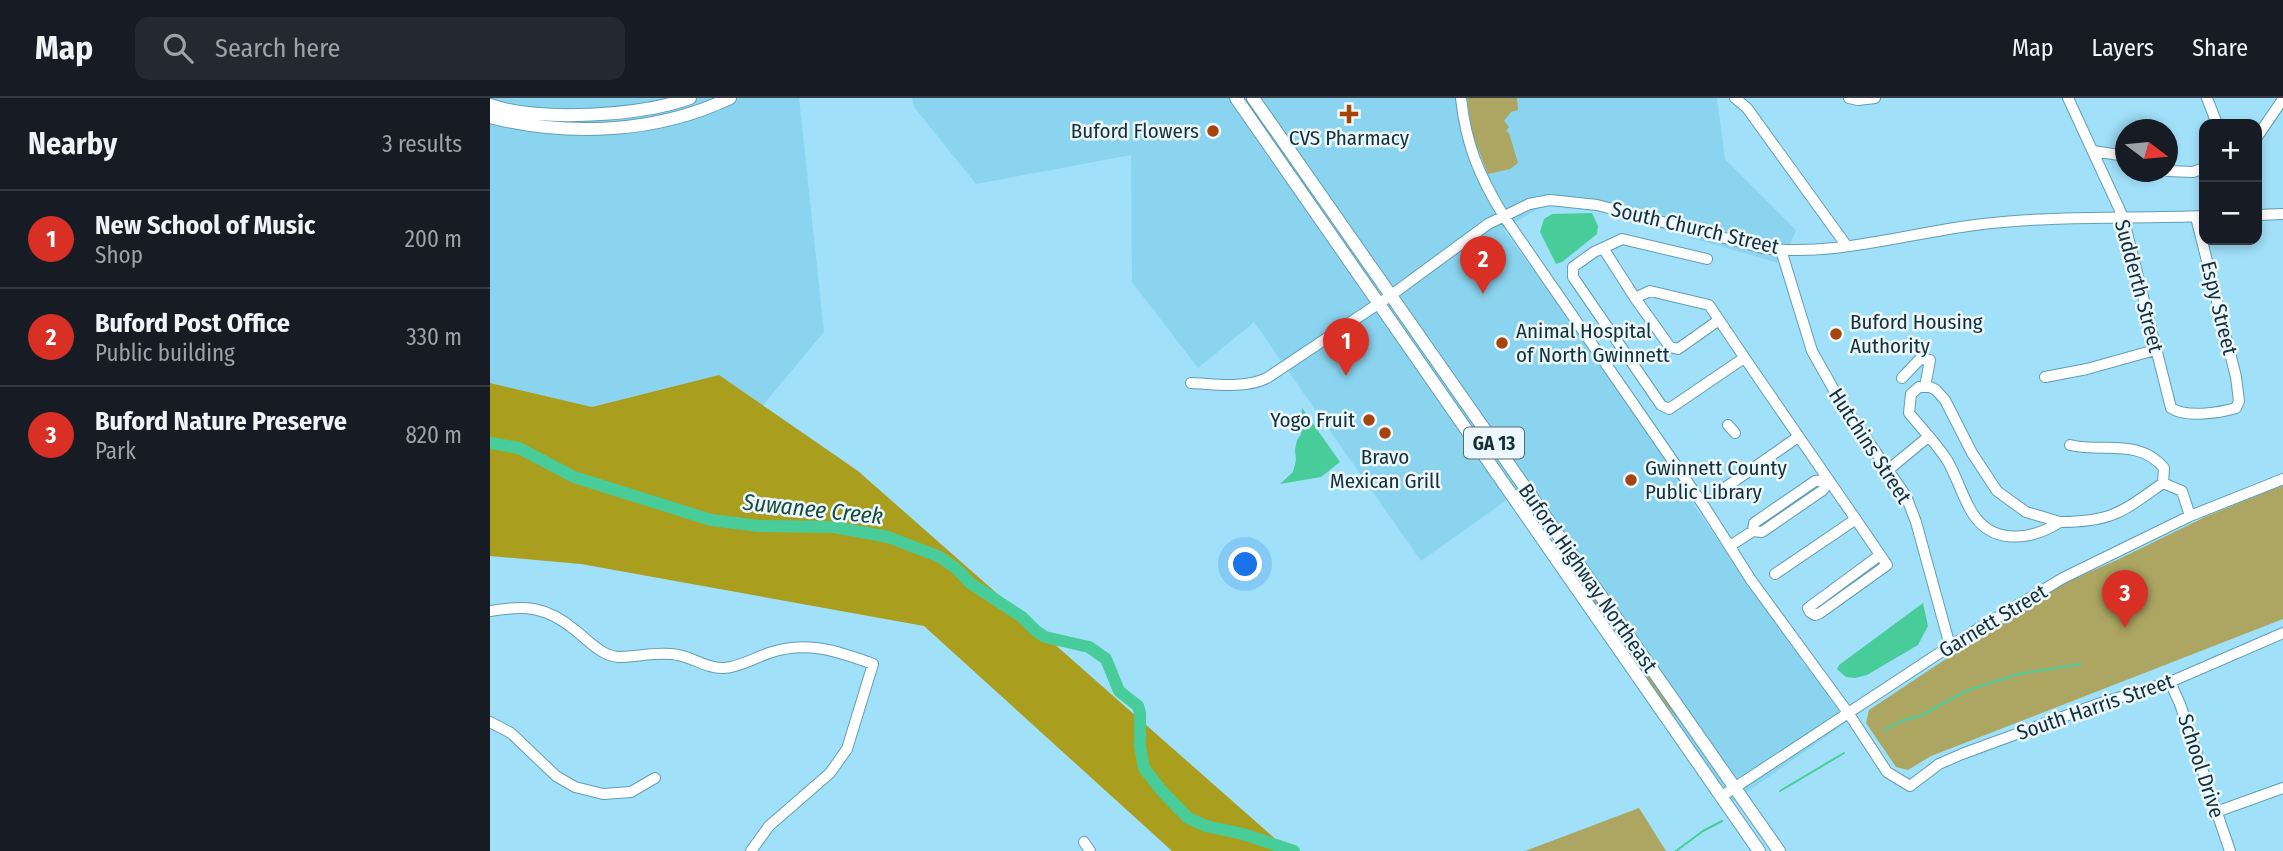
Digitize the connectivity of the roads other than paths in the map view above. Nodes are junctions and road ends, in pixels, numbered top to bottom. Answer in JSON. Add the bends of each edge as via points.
{"nodes":[{"id":1,"x":690,"y":98,"type":"edge"},
{"id":2,"x":730,"y":98,"type":"edge"},
{"id":3,"x":1236,"y":98,"type":"edge"},
{"id":4,"x":1253,"y":98,"type":"edge"},
{"id":5,"x":1461,"y":98,"type":"edge"},
{"id":6,"x":1735,"y":98,"type":"edge"},
{"id":7,"x":1849,"y":98,"type":"edge"},
{"id":8,"x":1875,"y":98,"type":"edge"},
{"id":9,"x":2068,"y":98,"type":"edge"},
{"id":10,"x":2207,"y":98,"type":"edge"},
{"id":11,"x":490,"y":105,"type":"edge"},
{"id":12,"x":2281,"y":107,"type":"edge"},
{"id":13,"x":490,"y":117,"type":"edge"},
{"id":14,"x":2215,"y":119,"type":"edge"},
{"id":15,"x":2262,"y":131,"type":"edge"},
{"id":16,"x":2093,"y":151,"type":"junction"},
{"id":17,"x":2115,"y":154,"type":"edge"},
{"id":18,"x":2199,"y":170,"type":"edge"},
{"id":19,"x":2178,"y":171,"type":"edge"},
{"id":20,"x":2283,"y":214,"type":"edge"},
{"id":21,"x":1503,"y":215,"type":"junction"},
{"id":22,"x":2262,"y":215,"type":"edge"},
{"id":23,"x":2199,"y":216,"type":"edge"},
{"id":24,"x":2123,"y":217,"type":"junction"},
{"id":25,"x":1846,"y":245,"type":"junction"},
{"id":26,"x":2206,"y":245,"type":"edge"},
{"id":27,"x":1603,"y":248,"type":"junction"},
{"id":28,"x":1781,"y":250,"type":"junction"},
{"id":29,"x":1707,"y":259,"type":"dead end"},
{"id":30,"x":1390,"y":296,"type":"junction"},
{"id":31,"x":1635,"y":298,"type":"junction"},
{"id":32,"x":1377,"y":303,"type":"junction"},
{"id":33,"x":1720,"y":320,"type":"junction"},
{"id":34,"x":2155,"y":350,"type":"junction"},
{"id":35,"x":1744,"y":358,"type":"junction"},
{"id":36,"x":2045,"y":377,"type":"dead end"},
{"id":37,"x":1902,"y":378,"type":"dead end"},
{"id":38,"x":1191,"y":383,"type":"dead end"},
{"id":39,"x":1925,"y":387,"type":"junction"},
{"id":40,"x":2239,"y":401,"type":"joint"},
{"id":41,"x":1798,"y":437,"type":"junction"},
{"id":42,"x":1928,"y":437,"type":"junction"},
{"id":43,"x":2070,"y":444,"type":"dead end"},
{"id":44,"x":1888,"y":470,"type":"junction"},
{"id":45,"x":2283,"y":479,"type":"edge"},
{"id":46,"x":1829,"y":480,"type":"junction"},
{"id":47,"x":2163,"y":483,"type":"junction"},
{"id":48,"x":1726,"y":487,"type":"dead end"},
{"id":49,"x":2190,"y":516,"type":"junction"},
{"id":50,"x":1856,"y":519,"type":"junction"},
{"id":51,"x":2060,"y":523,"type":"junction"},
{"id":52,"x":1730,"y":546,"type":"junction"},
{"id":53,"x":1881,"y":555,"type":"junction"},
{"id":54,"x":1775,"y":574,"type":"dead end"},
{"id":55,"x":490,"y":611,"type":"edge"},
{"id":56,"x":2283,"y":633,"type":"edge"},
{"id":57,"x":1950,"y":646,"type":"junction"},
{"id":58,"x":2170,"y":682,"type":"junction"},
{"id":59,"x":1849,"y":714,"type":"junction"},
{"id":60,"x":490,"y":722,"type":"edge"},
{"id":61,"x":655,"y":778,"type":"dead end"},
{"id":62,"x":1736,"y":787,"type":"junction"},
{"id":63,"x":2283,"y":788,"type":"edge"},
{"id":64,"x":1722,"y":796,"type":"junction"},
{"id":65,"x":2216,"y":812,"type":"junction"},
{"id":66,"x":751,"y":851,"type":"edge"},
{"id":67,"x":1759,"y":851,"type":"edge"},
{"id":68,"x":1779,"y":851,"type":"edge"},
{"id":69,"x":2230,"y":851,"type":"edge"}],
"edges":[{"from":1,"to":11,"type":"main road","via":[[587,114]]},
{"from":2,"to":13,"type":"main road","via":[[664,122],[593,129]]},
{"from":3,"to":32,"type":"main road","name":"Buford Highway Northeast","number":"GA 13"},
{"from":4,"to":30,"type":"main road","name":"Buford Highway Northeast","number":"GA 13"},
{"from":5,"to":21,"type":"street","via":[[1478,172]]},
{"from":6,"to":25,"type":"street","via":[[1747,108]]},
{"from":7,"to":8,"type":"street"},
{"from":9,"to":16,"type":"street","name":"Sudderth Street"},
{"from":10,"to":14,"type":"street"},
{"from":12,"to":15,"type":"street"},
{"from":16,"to":17,"type":"street"},
{"from":16,"to":24,"type":"street","name":"Sudderth Street"},
{"from":18,"to":19,"type":"street"},
{"from":20,"to":22,"type":"street"},
{"from":21,"to":28,"type":"street","name":"South Church Street","via":[[1529,204],[1573,201]]},
{"from":21,"to":30,"type":"street","name":"South Church Street"},
{"from":21,"to":52,"type":"street"},
{"from":23,"to":24,"type":"street","name":"South Church Street"},
{"from":24,"to":25,"type":"street","name":"South Church Street","via":[[1977,225]]},
{"from":24,"to":34,"type":"street","name":"Sudderth Street"},
{"from":25,"to":28,"type":"street","name":"South Church Street"},
{"from":26,"to":40,"type":"street","name":"Espy Street"},
{"from":27,"to":29,"type":"street","via":[[1622,239]]},
{"from":27,"to":31,"type":"street"},
{"from":27,"to":35,"type":"street","via":[[1573,267],[1573,277],[1661,405],[1669,409]]},
{"from":28,"to":44,"type":"street","name":"Hutchins Street","via":[[1812,351]]},
{"from":30,"to":32,"type":"street","name":"South Church Street"},
{"from":30,"to":62,"type":"main road","name":"Buford Highway Northeast","number":"GA 13"},
{"from":31,"to":33,"type":"street","via":[[1650,292],[1709,305]]},
{"from":31,"to":33,"type":"street","via":[[1670,347],[1678,349]]},
{"from":32,"to":38,"type":"street","name":"South Church Street","via":[[1257,383]]},
{"from":32,"to":64,"type":"main road","name":"Buford Highway Northeast","number":"GA 13"},
{"from":33,"to":35,"type":"street"},
{"from":34,"to":36,"type":"street"},
{"from":34,"to":40,"type":"street","name":"Sudderth Street","via":[[2171,408],[2178,413],[2226,411],[2236,408]]},
{"from":35,"to":41,"type":"street"},
{"from":37,"to":39,"type":"street","via":[[1920,359],[1930,360]]},
{"from":39,"to":42,"type":"street","via":[[1911,394],[1909,413]]},
{"from":39,"to":51,"type":"street","via":[[1945,400],[1997,491],[2026,512]]},
{"from":41,"to":46,"type":"street"},
{"from":41,"to":48,"type":"street"},
{"from":42,"to":44,"type":"street"},
{"from":42,"to":51,"type":"street","via":[[1945,457],[1970,509],[1984,526],[2022,538]]},
{"from":43,"to":47,"type":"street","via":[[2148,453],[2164,468]]},
{"from":44,"to":57,"type":"street","name":"Hutchins Street","via":[[1906,496],[1916,522]]},
{"from":45,"to":49,"type":"street","name":"Garnett Street"},
{"from":46,"to":50,"type":"street"},
{"from":46,"to":52,"type":"street","via":[[1815,481],[1762,532],[1753,531]]},
{"from":47,"to":49,"type":"street","via":[[2182,491]]},
{"from":47,"to":51,"type":"street","via":[[2112,517]]},
{"from":49,"to":57,"type":"street","name":"Garnett Street","via":[[2063,578]]},
{"from":50,"to":53,"type":"street"},
{"from":50,"to":54,"type":"street"},
{"from":52,"to":59,"type":"street"},
{"from":53,"to":53,"type":"street","via":[[1843,590],[1887,565]]},
{"from":55,"to":66,"type":"street","via":[[517,606],[543,611],[573,628],[595,648],[617,657],[679,655],[728,668],[783,649],[818,647],[873,664],[847,749],[831,773],[769,826]]},
{"from":56,"to":58,"type":"street","name":"South Harris Street"},
{"from":57,"to":59,"type":"street","name":"Garnett Street"},
{"from":58,"to":59,"type":"street","name":"South Harris Street","via":[[1962,754],[1939,764],[1910,786],[1888,772]]},
{"from":58,"to":65,"type":"street","name":"School Drive"},
{"from":59,"to":62,"type":"street","name":"Garnett Street"},
{"from":60,"to":61,"type":"street","via":[[511,733],[575,788],[603,794],[631,792]]},
{"from":62,"to":64,"type":"street","name":"Garnett Street"},
{"from":62,"to":68,"type":"main road","name":"Buford Highway Northeast","number":"GA 13"},
{"from":63,"to":65,"type":"street"},
{"from":64,"to":67,"type":"main road","name":"Buford Highway Northeast","number":"GA 13"},
{"from":65,"to":69,"type":"street","name":"School Drive"}]}
